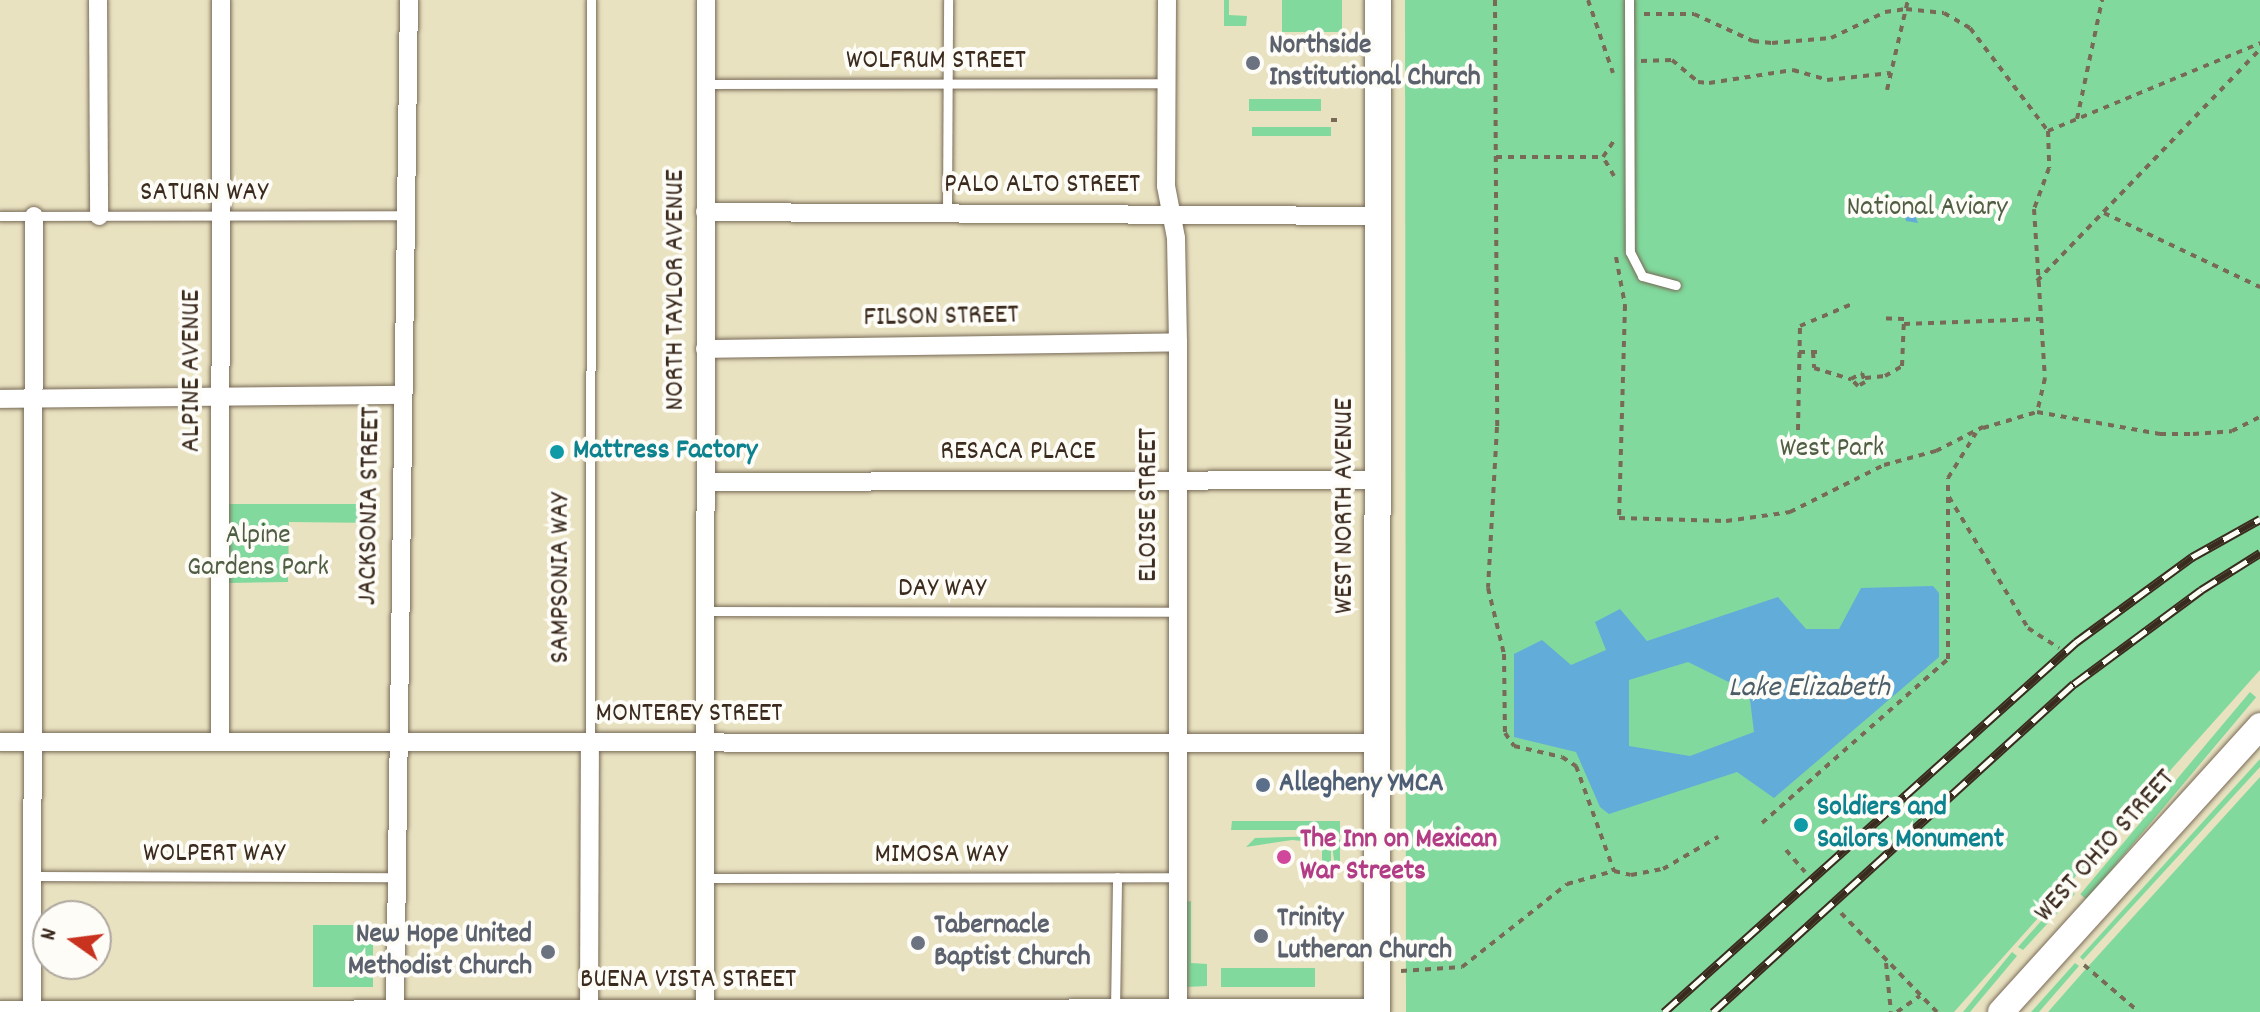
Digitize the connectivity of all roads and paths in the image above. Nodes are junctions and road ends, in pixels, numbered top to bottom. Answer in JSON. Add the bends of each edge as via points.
{"nodes":[{"id":1,"x":98,"y":0,"type":"edge"},
{"id":2,"x":221,"y":0,"type":"edge"},
{"id":3,"x":409,"y":0,"type":"edge"},
{"id":4,"x":591,"y":0,"type":"edge"},
{"id":5,"x":706,"y":0,"type":"edge"},
{"id":6,"x":948,"y":0,"type":"edge"},
{"id":7,"x":1167,"y":0,"type":"edge"},
{"id":8,"x":1378,"y":0,"type":"edge"},
{"id":9,"x":1495,"y":0,"type":"edge"},
{"id":10,"x":1629,"y":0,"type":"edge"},
{"id":11,"x":1908,"y":0,"type":"edge"},
{"id":12,"x":2102,"y":0,"type":"edge"},
{"id":13,"x":1906,"y":9,"type":"junction"},
{"id":14,"x":1629,"y":13,"type":"junction"},
{"id":15,"x":2260,"y":46,"type":"edge"},
{"id":16,"x":1612,"y":61,"type":"dead end"},
{"id":17,"x":1629,"y":62,"type":"junction"},
{"id":18,"x":1891,"y":73,"type":"junction"},
{"id":19,"x":1330,"y":77,"type":"dead end"},
{"id":20,"x":1342,"y":77,"type":"dead end"},
{"id":21,"x":1167,"y":83,"type":"junction"},
{"id":22,"x":706,"y":84,"type":"junction"},
{"id":23,"x":948,"y":84,"type":"junction"},
{"id":24,"x":1887,"y":90,"type":"dead end"},
{"id":25,"x":2077,"y":119,"type":"junction"},
{"id":26,"x":1331,"y":120,"type":"dead end"},
{"id":27,"x":1341,"y":120,"type":"dead end"},
{"id":28,"x":2048,"y":131,"type":"junction"},
{"id":29,"x":1496,"y":157,"type":"junction"},
{"id":30,"x":1603,"y":157,"type":"dead end"},
{"id":31,"x":705,"y":212,"type":"junction"},
{"id":32,"x":947,"y":213,"type":"junction"},
{"id":33,"x":2104,"y":213,"type":"junction"},
{"id":34,"x":407,"y":215,"type":"junction"},
{"id":35,"x":1173,"y":215,"type":"junction"},
{"id":36,"x":0,"y":216,"type":"edge"},
{"id":37,"x":34,"y":216,"type":"junction"},
{"id":38,"x":99,"y":216,"type":"junction"},
{"id":39,"x":221,"y":216,"type":"junction"},
{"id":40,"x":1378,"y":216,"type":"junction"},
{"id":41,"x":2035,"y":282,"type":"junction"},
{"id":42,"x":1676,"y":285,"type":"dead end"},
{"id":43,"x":2260,"y":287,"type":"edge"},
{"id":44,"x":1852,"y":304,"type":"dead end"},
{"id":45,"x":1881,"y":318,"type":"dead end"},
{"id":46,"x":2039,"y":319,"type":"junction"},
{"id":47,"x":1904,"y":324,"type":"junction"},
{"id":48,"x":1178,"y":342,"type":"junction"},
{"id":49,"x":705,"y":349,"type":"junction"},
{"id":50,"x":1799,"y":352,"type":"junction"},
{"id":51,"x":1813,"y":352,"type":"junction"},
{"id":52,"x":1822,"y":352,"type":"dead end"},
{"id":53,"x":1865,"y":378,"type":"junction"},
{"id":54,"x":1851,"y":379,"type":"junction"},
{"id":55,"x":400,"y":395,"type":"junction"},
{"id":56,"x":221,"y":397,"type":"junction"},
{"id":57,"x":34,"y":398,"type":"junction"},
{"id":58,"x":0,"y":399,"type":"edge"},
{"id":59,"x":2037,"y":412,"type":"junction"},
{"id":60,"x":2260,"y":417,"type":"edge"},
{"id":61,"x":1983,"y":427,"type":"junction"},
{"id":62,"x":1798,"y":430,"type":"dead end"},
{"id":63,"x":1379,"y":480,"type":"junction"},
{"id":64,"x":1178,"y":481,"type":"junction"},
{"id":65,"x":706,"y":482,"type":"junction"},
{"id":66,"x":1947,"y":495,"type":"junction"},
{"id":67,"x":1619,"y":518,"type":"dead end"},
{"id":68,"x":705,"y":611,"type":"junction"},
{"id":69,"x":1178,"y":612,"type":"junction"},
{"id":70,"x":2059,"y":648,"type":"dead end"},
{"id":71,"x":2260,"y":726,"type":"edge"},
{"id":72,"x":0,"y":742,"type":"edge"},
{"id":73,"x":33,"y":742,"type":"junction"},
{"id":74,"x":220,"y":742,"type":"junction"},
{"id":75,"x":397,"y":743,"type":"junction"},
{"id":76,"x":590,"y":743,"type":"junction"},
{"id":77,"x":705,"y":743,"type":"junction"},
{"id":78,"x":1178,"y":743,"type":"junction"},
{"id":79,"x":1378,"y":743,"type":"junction"},
{"id":80,"x":1762,"y":823,"type":"dead end"},
{"id":81,"x":1718,"y":837,"type":"dead end"},
{"id":82,"x":1786,"y":850,"type":"dead end"},
{"id":83,"x":1322,"y":871,"type":"dead end"},
{"id":84,"x":1330,"y":871,"type":"dead end"},
{"id":85,"x":1614,"y":871,"type":"junction"},
{"id":86,"x":1805,"y":872,"type":"dead end"},
{"id":87,"x":33,"y":876,"type":"junction"},
{"id":88,"x":396,"y":877,"type":"junction"},
{"id":89,"x":1117,"y":877,"type":"junction"},
{"id":90,"x":1178,"y":877,"type":"junction"},
{"id":91,"x":705,"y":878,"type":"junction"},
{"id":92,"x":1841,"y":913,"type":"dead end"},
{"id":93,"x":1886,"y":961,"type":"junction"},
{"id":94,"x":2084,"y":965,"type":"dead end"},
{"id":95,"x":1401,"y":971,"type":"dead end"},
{"id":96,"x":1920,"y":996,"type":"junction"},
{"id":97,"x":1115,"y":1009,"type":"junction"},
{"id":98,"x":0,"y":1010,"type":"edge"},
{"id":99,"x":1178,"y":1010,"type":"edge"},
{"id":100,"x":1377,"y":1010,"type":"edge"},
{"id":101,"x":32,"y":1011,"type":"edge"},
{"id":102,"x":218,"y":1011,"type":"edge"},
{"id":103,"x":395,"y":1011,"type":"edge"},
{"id":104,"x":589,"y":1011,"type":"edge"},
{"id":105,"x":705,"y":1011,"type":"edge"},
{"id":106,"x":1891,"y":1012,"type":"edge"},
{"id":107,"x":1897,"y":1012,"type":"edge"},
{"id":108,"x":1937,"y":1012,"type":"edge"},
{"id":109,"x":2001,"y":1012,"type":"edge"},
{"id":110,"x":2139,"y":1012,"type":"edge"}],
"edges":[{"from":1,"to":38,"type":"street"},
{"from":2,"to":39,"type":"street","name":"ALPINE AVENUE"},
{"from":3,"to":34,"type":"street","name":"JACKSONIA STREET"},
{"from":4,"to":76,"type":"lane","name":"SAMPSONIA WAY"},
{"from":5,"to":22,"type":"street","name":"NORTH TAYLOR AVENUE"},
{"from":6,"to":23,"type":"lane"},
{"from":7,"to":21,"type":"street","name":"ELOISE STREET"},
{"from":8,"to":40,"type":"main road","name":"WEST NORTH AVENUE"},
{"from":9,"to":29,"type":"path"},
{"from":10,"to":14,"type":"lane"},
{"from":11,"to":13,"type":"path"},
{"from":12,"to":25,"type":"path"},
{"from":13,"to":14,"type":"path","via":[[1885,12],[1831,38],[1772,43],[1753,41],[1694,14]]},
{"from":13,"to":18,"type":"path"},
{"from":13,"to":28,"type":"path","via":[[1944,13],[1970,28]]},
{"from":14,"to":17,"type":"lane"},
{"from":15,"to":25,"type":"path"},
{"from":15,"to":33,"type":"path"},
{"from":16,"to":17,"type":"path"},
{"from":17,"to":18,"type":"path","via":[[1672,60],[1698,82],[1709,83],[1793,70],[1827,80]]},
{"from":17,"to":42,"type":"lane","via":[[1630,252],[1642,276]]},
{"from":18,"to":24,"type":"path"},
{"from":19,"to":20,"type":"path"},
{"from":21,"to":23,"type":"lane","name":"WOLFRUM STREET"},
{"from":21,"to":35,"type":"street","name":"ELOISE STREET","via":[[1166,186]]},
{"from":22,"to":23,"type":"lane","name":"WOLFRUM STREET"},
{"from":22,"to":31,"type":"street","name":"NORTH TAYLOR AVENUE"},
{"from":23,"to":32,"type":"lane"},
{"from":25,"to":28,"type":"path"},
{"from":26,"to":27,"type":"path"},
{"from":28,"to":41,"type":"path","via":[[2049,168],[2034,209]]},
{"from":29,"to":30,"type":"path"},
{"from":29,"to":85,"type":"path","via":[[1497,427],[1488,588],[1504,654],[1505,733],[1514,746],[1562,757],[1576,766]]},
{"from":31,"to":32,"type":"street","name":"PALO ALTO STREET"},
{"from":31,"to":49,"type":"street","name":"NORTH TAYLOR AVENUE"},
{"from":32,"to":35,"type":"street","name":"PALO ALTO STREET"},
{"from":33,"to":41,"type":"path"},
{"from":33,"to":43,"type":"path"},
{"from":34,"to":39,"type":"lane","name":"SATURN WAY"},
{"from":34,"to":55,"type":"street","name":"JACKSONIA STREET"},
{"from":35,"to":40,"type":"street","name":"PALO ALTO STREET"},
{"from":35,"to":48,"type":"street","name":"ELOISE STREET"},
{"from":36,"to":37,"type":"lane","name":"SATURN WAY"},
{"from":37,"to":38,"type":"lane","name":"SATURN WAY"},
{"from":37,"to":57,"type":"street"},
{"from":38,"to":39,"type":"lane","name":"SATURN WAY"},
{"from":39,"to":56,"type":"street","name":"ALPINE AVENUE"},
{"from":40,"to":63,"type":"main road","name":"WEST NORTH AVENUE"},
{"from":41,"to":46,"type":"path"},
{"from":44,"to":50,"type":"path","via":[[1800,326]]},
{"from":45,"to":47,"type":"path","via":[[1904,319]]},
{"from":46,"to":47,"type":"path"},
{"from":46,"to":59,"type":"path","via":[[2045,378]]},
{"from":47,"to":53,"type":"path","via":[[1902,366],[1885,376]]},
{"from":48,"to":49,"type":"street","name":"FILSON STREET"},
{"from":48,"to":64,"type":"street","name":"ELOISE STREET"},
{"from":49,"to":65,"type":"street","name":"NORTH TAYLOR AVENUE"},
{"from":50,"to":51,"type":"path"},
{"from":50,"to":62,"type":"path"},
{"from":51,"to":52,"type":"path"},
{"from":51,"to":54,"type":"path","via":[[1814,368]]},
{"from":53,"to":54,"type":"path","via":[[1857,373]]},
{"from":53,"to":54,"type":"path","via":[[1861,386]]},
{"from":55,"to":56,"type":"street"},
{"from":55,"to":75,"type":"street","name":"JACKSONIA STREET"},
{"from":56,"to":57,"type":"street"},
{"from":56,"to":74,"type":"street","name":"ALPINE AVENUE"},
{"from":57,"to":58,"type":"street"},
{"from":57,"to":73,"type":"street"},
{"from":59,"to":60,"type":"path","via":[[2160,434],[2232,431]]},
{"from":59,"to":61,"type":"path"},
{"from":61,"to":66,"type":"path","via":[[1955,461]]},
{"from":61,"to":67,"type":"path","via":[[1936,451],[1884,465],[1790,512],[1726,521]]},
{"from":63,"to":64,"type":"street","name":"RESACA PLACE"},
{"from":63,"to":79,"type":"main road","name":"WEST NORTH AVENUE"},
{"from":64,"to":65,"type":"street","name":"RESACA PLACE"},
{"from":64,"to":69,"type":"street","name":"ELOISE STREET"},
{"from":65,"to":68,"type":"street","name":"NORTH TAYLOR AVENUE"},
{"from":66,"to":70,"type":"path","via":[[2028,628]]},
{"from":66,"to":80,"type":"path","via":[[1948,659]]},
{"from":68,"to":69,"type":"lane","name":"DAY WAY"},
{"from":68,"to":77,"type":"street","name":"NORTH TAYLOR AVENUE"},
{"from":69,"to":78,"type":"street","name":"ELOISE STREET"},
{"from":71,"to":109,"type":"main road","name":"WEST OHIO STREET"},
{"from":72,"to":73,"type":"street","name":"MONTEREY STREET"},
{"from":73,"to":74,"type":"street","name":"MONTEREY STREET"},
{"from":73,"to":87,"type":"street"},
{"from":74,"to":75,"type":"street","name":"MONTEREY STREET"},
{"from":75,"to":76,"type":"street","name":"MONTEREY STREET"},
{"from":75,"to":88,"type":"street","name":"JACKSONIA STREET"},
{"from":76,"to":77,"type":"street","name":"MONTEREY STREET"},
{"from":76,"to":104,"type":"street","name":"SAMPSONIA WAY"},
{"from":77,"to":78,"type":"street","name":"MONTEREY STREET"},
{"from":77,"to":91,"type":"street","name":"NORTH TAYLOR AVENUE"},
{"from":78,"to":79,"type":"street","name":"MONTEREY STREET"},
{"from":78,"to":90,"type":"street","name":"ELOISE STREET"},
{"from":79,"to":100,"type":"main road","name":"WEST NORTH AVENUE"},
{"from":81,"to":85,"type":"path","via":[[1663,869],[1631,875]]},
{"from":82,"to":86,"type":"path"},
{"from":83,"to":84,"type":"path"},
{"from":85,"to":95,"type":"path","via":[[1549,893],[1462,967]]},
{"from":87,"to":88,"type":"lane","name":"WOLPERT WAY"},
{"from":87,"to":101,"type":"street"},
{"from":88,"to":103,"type":"street","name":"JACKSONIA STREET"},
{"from":89,"to":90,"type":"lane","name":"MIMOSA WAY"},
{"from":89,"to":91,"type":"lane","name":"MIMOSA WAY"},
{"from":89,"to":97,"type":"lane"},
{"from":90,"to":99,"type":"street","name":"ELOISE STREET"},
{"from":91,"to":105,"type":"street","name":"NORTH TAYLOR AVENUE"},
{"from":92,"to":93,"type":"path"},
{"from":93,"to":96,"type":"path"},
{"from":93,"to":106,"type":"path"},
{"from":94,"to":110,"type":"path"},
{"from":96,"to":107,"type":"path"},
{"from":96,"to":108,"type":"path"},
{"from":97,"to":99,"type":"street","name":"BUENA VISTA STREET"},
{"from":97,"to":105,"type":"street","name":"BUENA VISTA STREET"},
{"from":98,"to":101,"type":"street","name":"BUENA VISTA STREET"},
{"from":99,"to":100,"type":"street","name":"BUENA VISTA STREET"},
{"from":101,"to":102,"type":"street","name":"BUENA VISTA STREET"},
{"from":102,"to":103,"type":"street","name":"BUENA VISTA STREET"},
{"from":103,"to":104,"type":"street","name":"BUENA VISTA STREET"},
{"from":104,"to":105,"type":"street","name":"BUENA VISTA STREET"}]}
